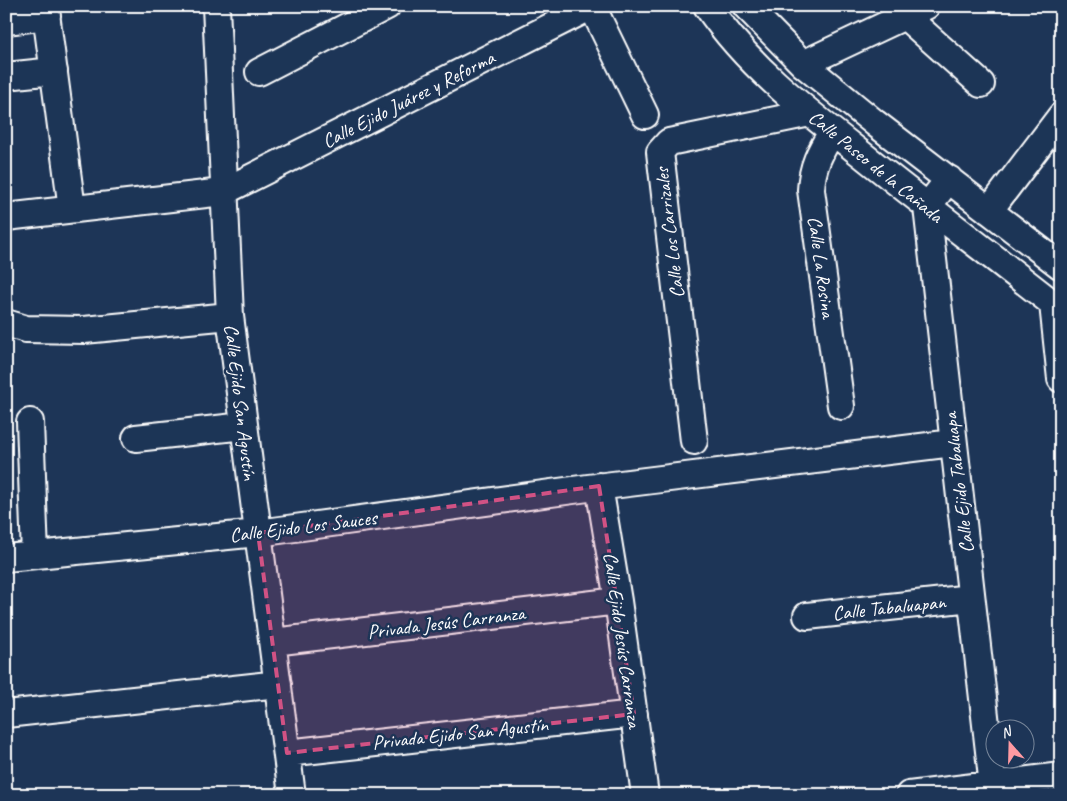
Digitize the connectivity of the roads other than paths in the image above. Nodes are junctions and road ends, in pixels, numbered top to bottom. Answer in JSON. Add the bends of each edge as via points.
{"nodes":[{"id":1,"x":216,"y":6,"type":"edge"},
{"id":2,"x":387,"y":6,"type":"edge"},
{"id":3,"x":592,"y":6,"type":"edge"},
{"id":4,"x":707,"y":6,"type":"edge"},
{"id":5,"x":746,"y":6,"type":"edge"},
{"id":6,"x":46,"y":11,"type":"edge"},
{"id":7,"x":916,"y":11,"type":"edge"},
{"id":8,"x":6,"y":21,"type":"edge"},
{"id":9,"x":804,"y":64,"type":"junction"},
{"id":10,"x":54,"y":71,"type":"junction"},
{"id":11,"x":259,"y":72,"type":"dead end"},
{"id":12,"x":6,"y":76,"type":"edge"},
{"id":13,"x":981,"y":84,"type":"dead end"},
{"id":14,"x":810,"y":113,"type":"junction"},
{"id":15,"x":645,"y":115,"type":"dead end"},
{"id":16,"x":1061,"y":116,"type":"edge"},
{"id":17,"x":832,"y":132,"type":"junction"},
{"id":18,"x":949,"y":179,"type":"junction"},
{"id":19,"x":223,"y":192,"type":"junction"},
{"id":20,"x":928,"y":207,"type":"junction"},
{"id":21,"x":72,"y":210,"type":"junction"},
{"id":22,"x":990,"y":211,"type":"junction"},
{"id":23,"x":6,"y":217,"type":"edge"},
{"id":24,"x":1061,"y":266,"type":"edge"},
{"id":25,"x":1057,"y":307,"type":"edge"},
{"id":26,"x":230,"y":316,"type":"junction"},
{"id":27,"x":6,"y":323,"type":"edge"},
{"id":28,"x":1061,"y":379,"type":"edge"},
{"id":29,"x":841,"y":406,"type":"dead end"},
{"id":30,"x":30,"y":422,"type":"dead end"},
{"id":31,"x":244,"y":426,"type":"junction"},
{"id":32,"x":136,"y":438,"type":"dead end"},
{"id":33,"x":694,"y":441,"type":"dead end"},
{"id":34,"x":953,"y":443,"type":"junction"},
{"id":35,"x":599,"y":486,"type":"junction"},
{"id":36,"x":258,"y":533,"type":"junction"},
{"id":37,"x":36,"y":555,"type":"junction"},
{"id":38,"x":6,"y":558,"type":"edge"},
{"id":39,"x":971,"y":598,"type":"junction"},
{"id":40,"x":618,"y":601,"type":"junction"},
{"id":41,"x":807,"y":616,"type":"dead end"},
{"id":42,"x":273,"y":642,"type":"junction"},
{"id":43,"x":278,"y":684,"type":"junction"},
{"id":44,"x":6,"y":714,"type":"edge"},
{"id":45,"x":634,"y":714,"type":"junction"},
{"id":46,"x":287,"y":753,"type":"junction"},
{"id":47,"x":1061,"y":776,"type":"edge"},
{"id":48,"x":993,"y":790,"type":"edge"},
{"id":49,"x":292,"y":795,"type":"edge"},
{"id":50,"x":645,"y":795,"type":"edge"},
{"id":51,"x":909,"y":795,"type":"edge"}],
"edges":[{"from":1,"to":19,"type":"street","name":"Calle Ejido San Agustín"},
{"from":2,"to":11,"type":"street"},
{"from":3,"to":15,"type":"street"},
{"from":3,"to":19,"type":"street","name":"Calle Ejido Juárez y Reforma"},
{"from":4,"to":14,"type":"street","name":"Calle Paseo de la Cañada","via":[[746,56]]},
{"from":5,"to":9,"type":"street","name":"Calle Paseo de la Cañada"},
{"from":6,"to":8,"type":"street"},
{"from":6,"to":10,"type":"street"},
{"from":7,"to":9,"type":"street"},
{"from":7,"to":13,"type":"street"},
{"from":9,"to":18,"type":"street","name":"Calle Paseo de la Cañada"},
{"from":10,"to":12,"type":"street"},
{"from":10,"to":21,"type":"street"},
{"from":14,"to":17,"type":"street","name":"Calle Paseo de la Cañada"},
{"from":14,"to":33,"type":"street","name":"Calle Los Carrizales","via":[[669,142],[660,152]]},
{"from":16,"to":22,"type":"street"},
{"from":17,"to":20,"type":"street","name":"Calle Paseo de la Cañada"},
{"from":17,"to":29,"type":"street","name":"Calle La Rosina","via":[[817,155],[812,172],[812,190]]},
{"from":18,"to":20,"type":"street"},
{"from":18,"to":22,"type":"street","name":"Calle Paseo de la Cañada"},
{"from":19,"to":21,"type":"street","name":"Calle Ejido Juárez y Reforma"},
{"from":19,"to":26,"type":"street","name":"Calle Ejido San Agustín"},
{"from":20,"to":25,"type":"street","name":"Calle Paseo de la Cañada"},
{"from":20,"to":34,"type":"street","name":"Calle Ejido Tabaluapa"},
{"from":21,"to":23,"type":"street","name":"Calle Ejido Juárez y Reforma"},
{"from":22,"to":24,"type":"street","name":"Calle Paseo de la Cañada"},
{"from":25,"to":28,"type":"street"},
{"from":26,"to":27,"type":"street","via":[[84,330],[26,329]]},
{"from":26,"to":31,"type":"street","name":"Calle Ejido San Agustín"},
{"from":30,"to":37,"type":"street"},
{"from":31,"to":32,"type":"street"},
{"from":31,"to":36,"type":"street","name":"Calle Ejido San Agustín"},
{"from":34,"to":35,"type":"street","name":"Calle Ejido Los Sauces"},
{"from":34,"to":39,"type":"street","name":"Calle Ejido Tabaluapa"},
{"from":35,"to":36,"type":"street","name":"Calle Ejido Los Sauces"},
{"from":35,"to":40,"type":"street","name":"Calle Ejido Jesús Carranza"},
{"from":36,"to":37,"type":"street","name":"Calle Ejido Los Sauces"},
{"from":36,"to":42,"type":"street","name":"Calle Ejido San Agustín"},
{"from":37,"to":38,"type":"street","name":"Calle Ejido Los Sauces"},
{"from":39,"to":41,"type":"street","name":"Calle Tabaluapan"},
{"from":39,"to":48,"type":"street","name":"Calle Ejido Tabaluapa"},
{"from":40,"to":42,"type":"street","name":"Privada Jesús Carranza"},
{"from":40,"to":45,"type":"street","name":"Calle Ejido Jesús Carranza"},
{"from":42,"to":43,"type":"street","name":"Calle Ejido San Agustín"},
{"from":43,"to":44,"type":"street"},
{"from":43,"to":46,"type":"street","name":"Calle Ejido San Agustín"},
{"from":45,"to":46,"type":"street","name":"Privada Ejido San Agustín"},
{"from":45,"to":50,"type":"street","name":"Calle Ejido Jesús Carranza"},
{"from":46,"to":49,"type":"street","name":"Calle Ejido San Agustín"},
{"from":47,"to":48,"type":"street"},
{"from":48,"to":51,"type":"street"}]}
